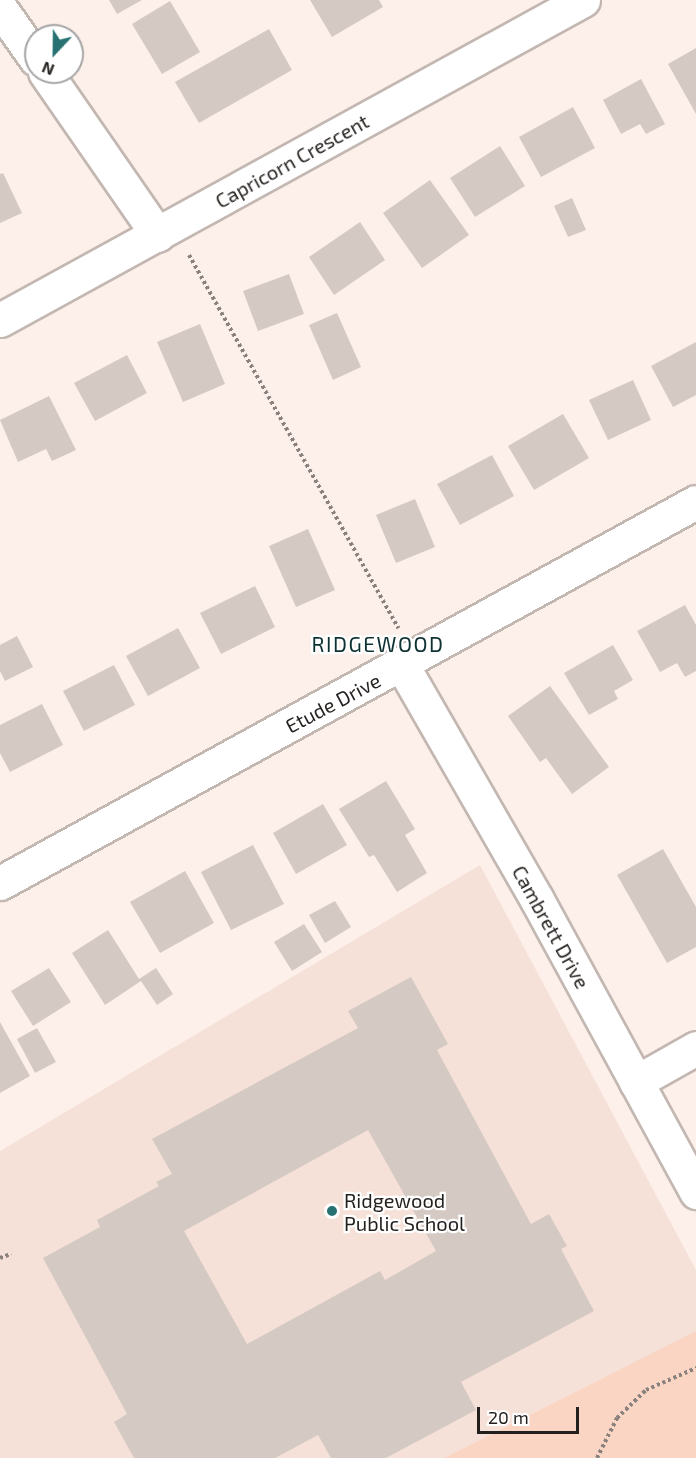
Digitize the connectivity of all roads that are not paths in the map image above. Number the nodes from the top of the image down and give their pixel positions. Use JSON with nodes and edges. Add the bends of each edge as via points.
{"nodes":[{"id":1,"x":583,"y":0,"type":"edge"},
{"id":2,"x":0,"y":8,"type":"edge"},
{"id":3,"x":24,"y":42,"type":"edge"},
{"id":4,"x":54,"y":84,"type":"edge"},
{"id":5,"x":171,"y":240,"type":"junction"},
{"id":6,"x":0,"y":320,"type":"edge"},
{"id":7,"x":696,"y":502,"type":"edge"},
{"id":8,"x":402,"y":665,"type":"junction"},
{"id":9,"x":0,"y":883,"type":"edge"},
{"id":10,"x":696,"y":1048,"type":"edge"},
{"id":11,"x":636,"y":1082,"type":"junction"},
{"id":12,"x":696,"y":1192,"type":"edge"}],
"edges":[{"from":1,"to":5,"type":"street","name":"Capricorn Crescent"},
{"from":2,"to":3,"type":"street"},
{"from":4,"to":5,"type":"street"},
{"from":5,"to":6,"type":"street","name":"Capricorn Crescent"},
{"from":7,"to":8,"type":"street","name":"Etude Drive"},
{"from":8,"to":9,"type":"street","name":"Etude Drive"},
{"from":8,"to":11,"type":"street","name":"Cambrett Drive"},
{"from":10,"to":11,"type":"street"},
{"from":11,"to":12,"type":"street","name":"Cambrett Drive"}]}
